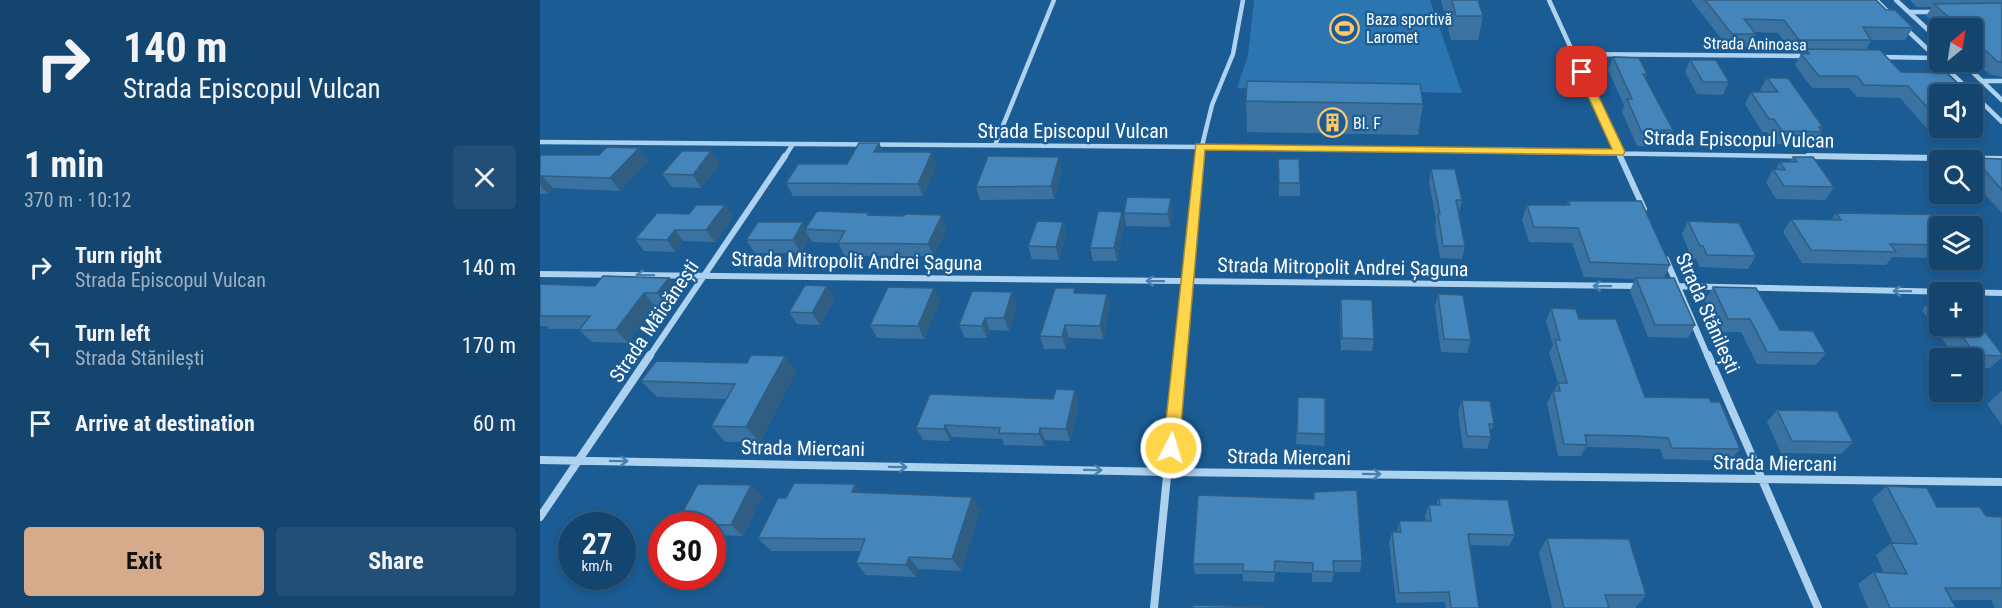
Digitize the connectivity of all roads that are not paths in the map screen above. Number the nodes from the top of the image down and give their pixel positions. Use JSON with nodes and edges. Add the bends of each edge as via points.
{"nodes":[{"id":1,"x":1054,"y":0,"type":"edge"},
{"id":2,"x":1243,"y":0,"type":"edge"},
{"id":3,"x":1549,"y":0,"type":"edge"},
{"id":4,"x":1876,"y":0,"type":"edge"},
{"id":5,"x":1896,"y":0,"type":"edge"},
{"id":6,"x":1909,"y":12,"type":"junction"},
{"id":7,"x":1942,"y":12,"type":"edge"},
{"id":8,"x":1893,"y":16,"type":"edge"},
{"id":9,"x":1902,"y":25,"type":"edge"},
{"id":10,"x":1929,"y":31,"type":"edge"},
{"id":11,"x":1929,"y":51,"type":"edge"},
{"id":12,"x":1573,"y":54,"type":"junction"},
{"id":13,"x":1812,"y":56,"type":"edge"},
{"id":14,"x":1872,"y":57,"type":"edge"},
{"id":15,"x":1929,"y":60,"type":"edge"},
{"id":16,"x":1951,"y":72,"type":"edge"},
{"id":17,"x":1973,"y":72,"type":"edge"},
{"id":18,"x":1983,"y":81,"type":"junction"},
{"id":19,"x":2002,"y":81,"type":"edge"},
{"id":20,"x":2002,"y":100,"type":"edge"},
{"id":21,"x":2002,"y":122,"type":"edge"},
{"id":22,"x":540,"y":142,"type":"edge"},
{"id":23,"x":793,"y":144,"type":"junction"},
{"id":24,"x":995,"y":145,"type":"junction"},
{"id":25,"x":1200,"y":147,"type":"junction"},
{"id":26,"x":1619,"y":152,"type":"junction"},
{"id":27,"x":2002,"y":159,"type":"edge"},
{"id":28,"x":1646,"y":214,"type":"edge"},
{"id":29,"x":1665,"y":255,"type":"edge"},
{"id":30,"x":540,"y":274,"type":"edge"},
{"id":31,"x":705,"y":276,"type":"junction"},
{"id":32,"x":1188,"y":282,"type":"junction"},
{"id":33,"x":1642,"y":286,"type":"edge"},
{"id":34,"x":1666,"y":286,"type":"edge"},
{"id":35,"x":1678,"y":286,"type":"junction"},
{"id":36,"x":2002,"y":293,"type":"edge"},
{"id":37,"x":540,"y":460,"type":"edge"},
{"id":38,"x":579,"y":460,"type":"junction"},
{"id":39,"x":1169,"y":472,"type":"junction"},
{"id":40,"x":1764,"y":480,"type":"junction"},
{"id":41,"x":2002,"y":483,"type":"edge"},
{"id":42,"x":540,"y":517,"type":"edge"},
{"id":43,"x":1154,"y":608,"type":"edge"},
{"id":44,"x":1818,"y":608,"type":"edge"}],
"edges":[{"from":1,"to":24,"type":"street"},
{"from":2,"to":25,"type":"street","via":[[1233,54]]},
{"from":3,"to":12,"type":"street"},
{"from":4,"to":8,"type":"street"},
{"from":5,"to":6,"type":"street"},
{"from":6,"to":7,"type":"street"},
{"from":6,"to":10,"type":"street"},
{"from":9,"to":11,"type":"street"},
{"from":12,"to":13,"type":"street","name":"Strada Aninoasa"},
{"from":12,"to":26,"type":"street"},
{"from":14,"to":15,"type":"street"},
{"from":16,"to":21,"type":"street"},
{"from":17,"to":18,"type":"street"},
{"from":18,"to":19,"type":"street"},
{"from":18,"to":20,"type":"street"},
{"from":22,"to":23,"type":"street","name":"Strada Episcopul Vulcan"},
{"from":23,"to":24,"type":"street","name":"Strada Episcopul Vulcan"},
{"from":23,"to":31,"type":"street","name":"Strada Măicănești"},
{"from":24,"to":25,"type":"street","name":"Strada Episcopul Vulcan"},
{"from":25,"to":26,"type":"street","name":"Strada Episcopul Vulcan"},
{"from":25,"to":32,"type":"street"},
{"from":26,"to":27,"type":"street","name":"Strada Episcopul Vulcan"},
{"from":26,"to":28,"type":"street"},
{"from":29,"to":35,"type":"street","name":"Strada Stănilești"},
{"from":31,"to":30,"type":"street","name":"Strada Mitropolit Andrei Șaguna","one_way":true},
{"from":32,"to":31,"type":"street","name":"Strada Mitropolit Andrei Șaguna","one_way":true},
{"from":31,"to":38,"type":"street","name":"Strada Măicănești"},
{"from":33,"to":32,"type":"street","name":"Strada Mitropolit Andrei Șaguna","one_way":true},
{"from":32,"to":39,"type":"street"},
{"from":34,"to":35,"type":"street"},
{"from":36,"to":35,"type":"street","one_way":true},
{"from":35,"to":40,"type":"street","name":"Strada Stănilești"},
{"from":37,"to":38,"type":"street","name":"Strada Miercani"},
{"from":38,"to":39,"type":"street","name":"Strada Miercani","one_way":true},
{"from":38,"to":42,"type":"street","name":"Strada Măicănești"},
{"from":39,"to":40,"type":"street","name":"Strada Miercani","one_way":true},
{"from":39,"to":43,"type":"street"},
{"from":40,"to":41,"type":"street","name":"Strada Miercani"},
{"from":40,"to":44,"type":"street","name":"Strada Stănilești"}]}
